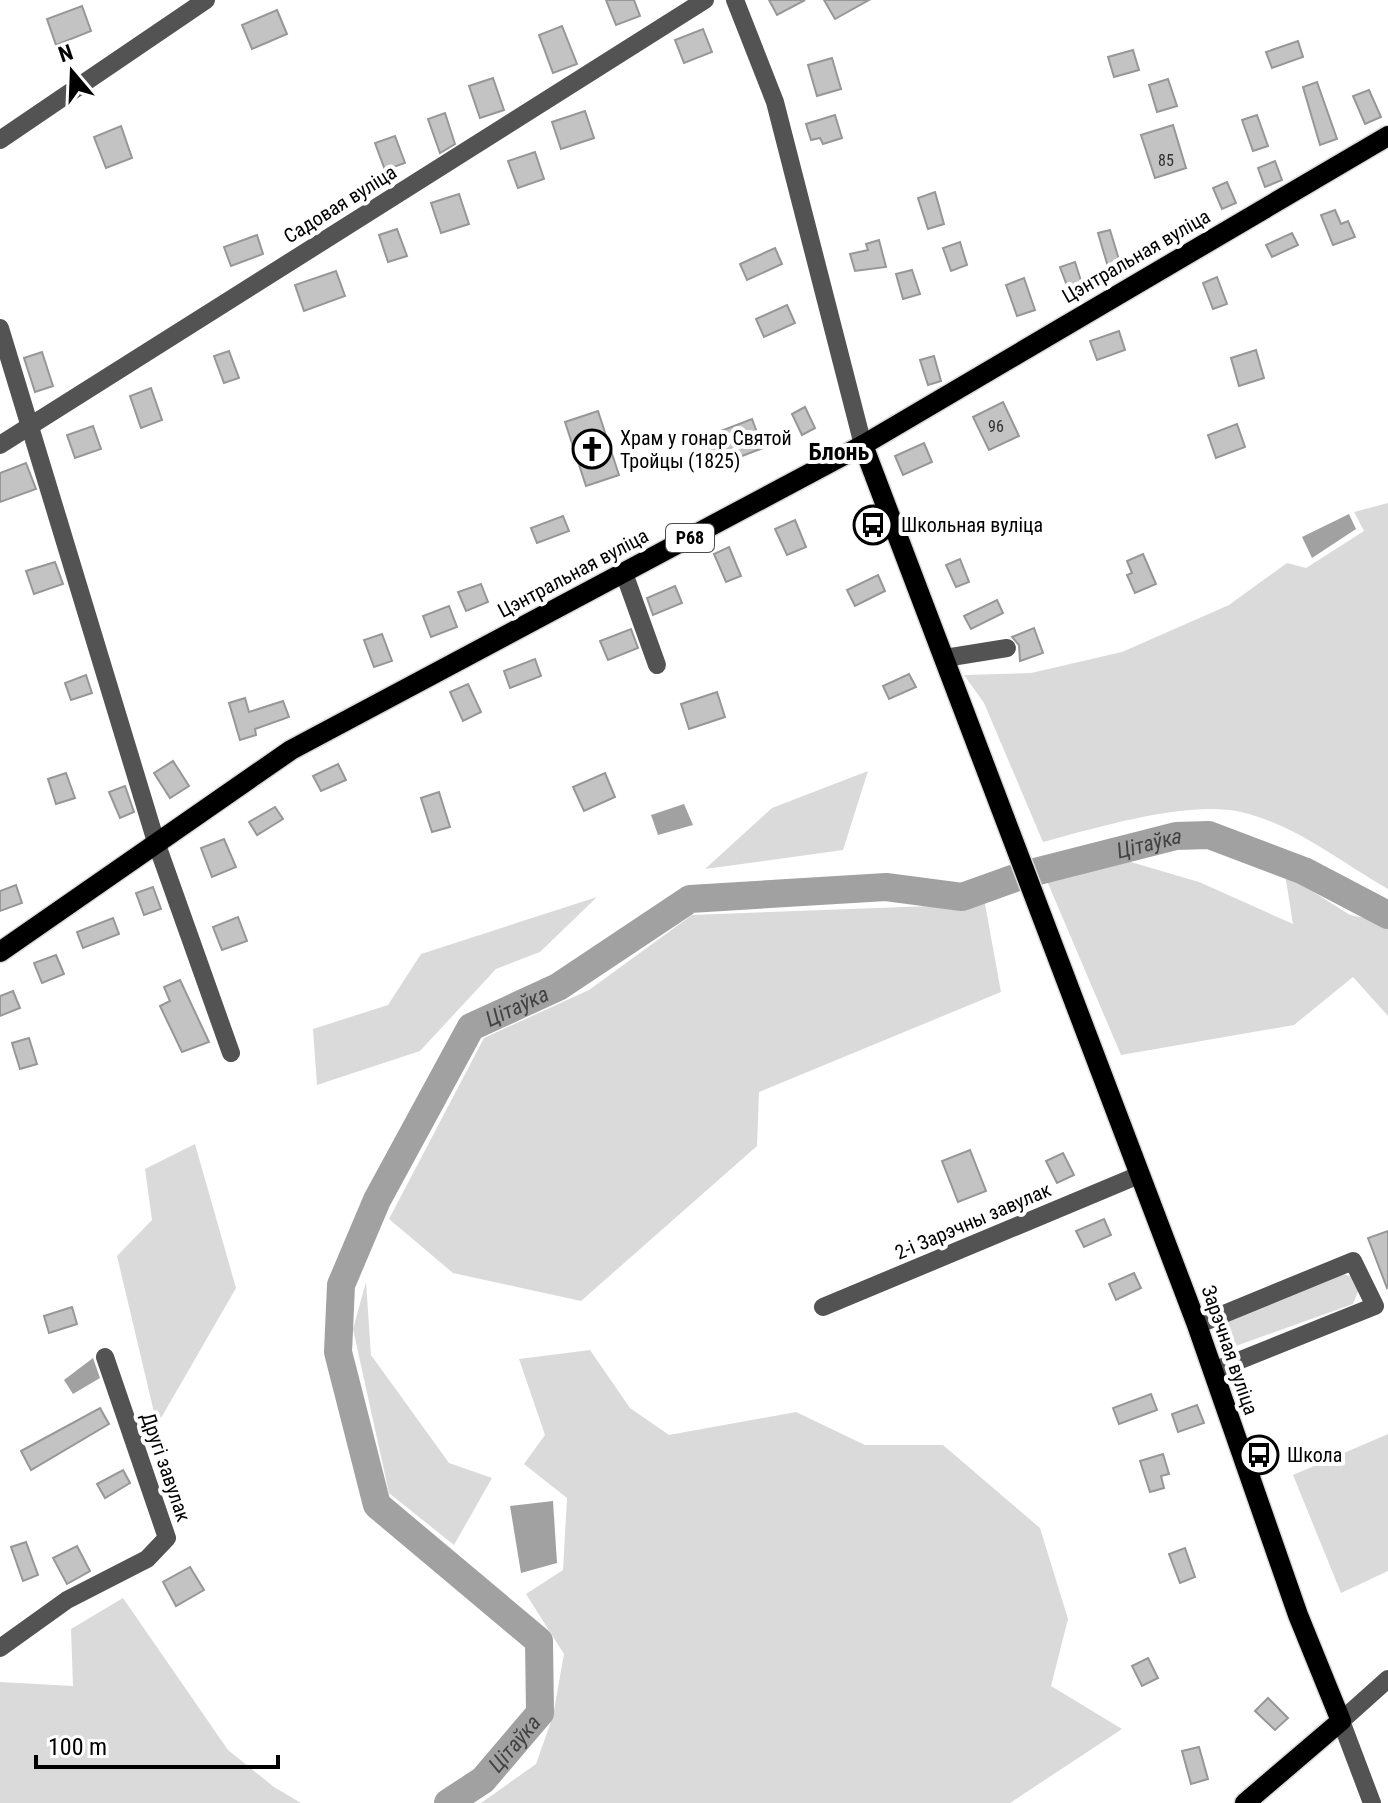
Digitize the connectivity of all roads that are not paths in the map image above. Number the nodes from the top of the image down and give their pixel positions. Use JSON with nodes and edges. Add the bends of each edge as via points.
{"nodes":[{"id":1,"x":206,"y":0,"type":"edge"},
{"id":2,"x":705,"y":0,"type":"edge"},
{"id":3,"x":735,"y":0,"type":"edge"},
{"id":4,"x":1388,"y":136,"type":"edge"},
{"id":5,"x":0,"y":140,"type":"edge"},
{"id":6,"x":0,"y":328,"type":"edge"},
{"id":7,"x":32,"y":425,"type":"junction"},
{"id":8,"x":0,"y":445,"type":"edge"},
{"id":9,"x":863,"y":445,"type":"junction"},
{"id":10,"x":624,"y":573,"type":"junction"},
{"id":11,"x":1007,"y":648,"type":"dead end"},
{"id":12,"x":947,"y":662,"type":"junction"},
{"id":13,"x":657,"y":665,"type":"dead end"},
{"id":14,"x":156,"y":842,"type":"junction"},
{"id":15,"x":0,"y":952,"type":"edge"},
{"id":16,"x":231,"y":1053,"type":"dead end"},
{"id":17,"x":1139,"y":1175,"type":"junction"},
{"id":18,"x":823,"y":1307,"type":"dead end"},
{"id":19,"x":1197,"y":1325,"type":"junction"},
{"id":20,"x":105,"y":1357,"type":"dead end"},
{"id":21,"x":1213,"y":1371,"type":"junction"},
{"id":22,"x":0,"y":1648,"type":"edge"},
{"id":23,"x":1388,"y":1679,"type":"edge"},
{"id":24,"x":1341,"y":1721,"type":"junction"},
{"id":25,"x":1245,"y":1803,"type":"edge"},
{"id":26,"x":1372,"y":1803,"type":"edge"}],
"edges":[{"from":1,"to":5,"type":"street"},
{"from":2,"to":7,"type":"street","name":"Садовая вуліца"},
{"from":3,"to":9,"type":"street","via":[[775,102]]},
{"from":4,"to":9,"type":"main road","name":"Цэнтральная вуліца","number":"Р68"},
{"from":6,"to":7,"type":"street"},
{"from":7,"to":8,"type":"street","name":"Садовая вуліца"},
{"from":7,"to":14,"type":"street"},
{"from":9,"to":10,"type":"main road","name":"Цэнтральная вуліца","number":"Р68"},
{"from":9,"to":12,"type":"main road"},
{"from":10,"to":13,"type":"street"},
{"from":10,"to":14,"type":"main road","name":"Цэнтральная вуліца","number":"Р68","via":[[291,750]]},
{"from":11,"to":12,"type":"street"},
{"from":12,"to":17,"type":"main road","name":"Зарэчная вуліца"},
{"from":14,"to":15,"type":"main road","name":"Цэнтральная вуліца","number":"Р68"},
{"from":14,"to":16,"type":"street"},
{"from":17,"to":18,"type":"street","name":"2-і Зарэчны завулак"},
{"from":17,"to":19,"type":"main road","name":"Зарэчная вуліца"},
{"from":19,"to":21,"type":"main road","name":"Зарэчная вуліца"},
{"from":19,"to":21,"type":"street","via":[[1353,1261],[1375,1306]]},
{"from":20,"to":22,"type":"street","name":"Другі завулак","via":[[167,1538],[147,1559],[67,1600]]},
{"from":21,"to":24,"type":"main road","name":"Зарэчная вуліца"},
{"from":23,"to":24,"type":"street"},
{"from":24,"to":25,"type":"main road"},
{"from":24,"to":26,"type":"street"}]}
